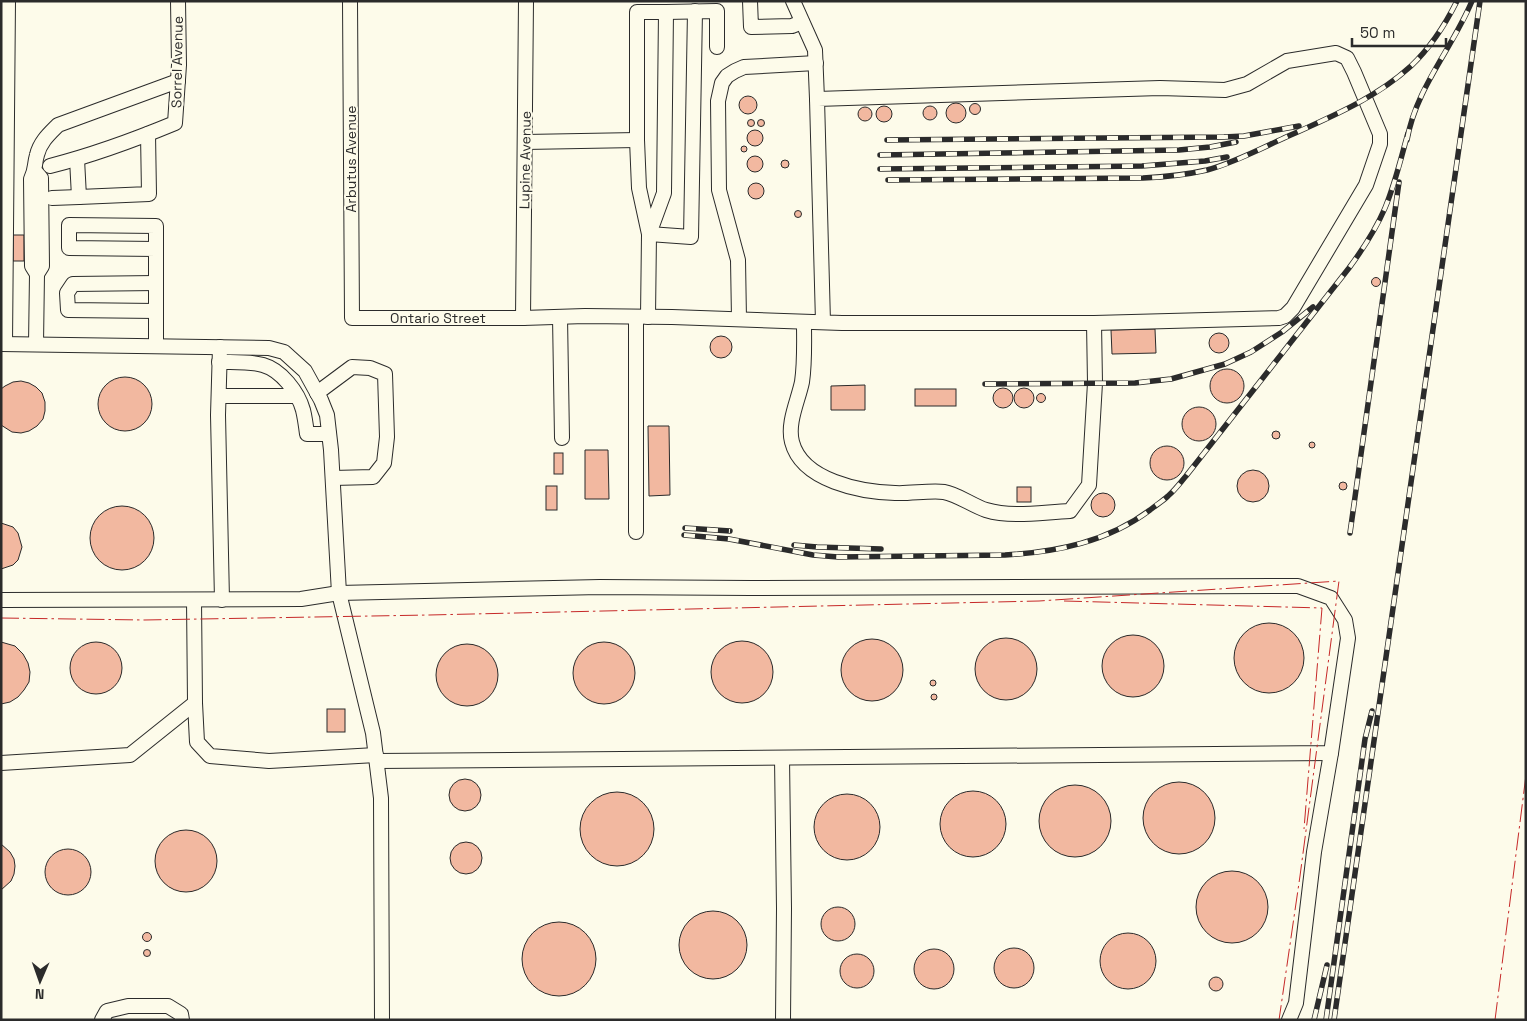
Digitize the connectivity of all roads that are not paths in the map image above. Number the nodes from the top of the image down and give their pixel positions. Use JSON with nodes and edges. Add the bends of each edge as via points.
{"nodes":[{"id":1,"x":8,"y":1,"type":"edge"},
{"id":2,"x":178,"y":1,"type":"edge"},
{"id":3,"x":350,"y":1,"type":"edge"},
{"id":4,"x":526,"y":1,"type":"edge"},
{"id":5,"x":750,"y":1,"type":"edge"},
{"id":6,"x":793,"y":1,"type":"edge"},
{"id":7,"x":717,"y":6,"type":"edge"},
{"id":8,"x":666,"y":12,"type":"junction"},
{"id":9,"x":695,"y":12,"type":"junction"},
{"id":10,"x":5,"y":21,"type":"edge"},
{"id":11,"x":802,"y":22,"type":"junction"},
{"id":12,"x":717,"y":47,"type":"dead end"},
{"id":13,"x":816,"y":63,"type":"junction"},
{"id":14,"x":178,"y":81,"type":"junction"},
{"id":15,"x":5,"y":94,"type":"edge"},
{"id":16,"x":817,"y":99,"type":"junction"},
{"id":17,"x":148,"y":134,"type":"junction"},
{"id":18,"x":637,"y":140,"type":"junction"},
{"id":19,"x":525,"y":142,"type":"junction"},
{"id":20,"x":77,"y":159,"type":"junction"},
{"id":21,"x":50,"y":166,"type":"dead end"},
{"id":22,"x":79,"y":197,"type":"junction"},
{"id":23,"x":52,"y":198,"type":"dead end"},
{"id":24,"x":4,"y":200,"type":"edge"},
{"id":25,"x":649,"y":234,"type":"junction"},
{"id":26,"x":156,"y":249,"type":"junction"},
{"id":27,"x":156,"y":283,"type":"junction"},
{"id":28,"x":156,"y":311,"type":"junction"},
{"id":29,"x":560,"y":317,"type":"junction"},
{"id":30,"x":642,"y":317,"type":"junction"},
{"id":31,"x":352,"y":318,"type":"joint"},
{"id":32,"x":523,"y":318,"type":"junction"},
{"id":33,"x":739,"y":320,"type":"junction"},
{"id":34,"x":804,"y":322,"type":"junction"},
{"id":35,"x":823,"y":322,"type":"junction"},
{"id":36,"x":1094,"y":323,"type":"junction"},
{"id":37,"x":3,"y":344,"type":"edge"},
{"id":38,"x":36,"y":344,"type":"junction"},
{"id":39,"x":156,"y":346,"type":"junction"},
{"id":40,"x":220,"y":347,"type":"junction"},
{"id":41,"x":219,"y":362,"type":"junction"},
{"id":42,"x":317,"y":393,"type":"junction"},
{"id":43,"x":219,"y":396,"type":"junction"},
{"id":44,"x":296,"y":396,"type":"junction"},
{"id":45,"x":329,"y":434,"type":"junction"},
{"id":46,"x":562,"y":438,"type":"dead end"},
{"id":47,"x":332,"y":478,"type":"junction"},
{"id":48,"x":636,"y":532,"type":"dead end"},
{"id":49,"x":339,"y":594,"type":"junction"},
{"id":50,"x":1,"y":600,"type":"edge"},
{"id":51,"x":194,"y":600,"type":"junction"},
{"id":52,"x":222,"y":600,"type":"junction"},
{"id":53,"x":195,"y":703,"type":"junction"},
{"id":54,"x":1331,"y":753,"type":"junction"},
{"id":55,"x":376,"y":758,"type":"junction"},
{"id":56,"x":782,"y":758,"type":"junction"},
{"id":57,"x":1,"y":763,"type":"edge"},
{"id":58,"x":102,"y":1020,"type":"edge"},
{"id":59,"x":182,"y":1020,"type":"edge"},
{"id":60,"x":382,"y":1020,"type":"edge"},
{"id":61,"x":783,"y":1020,"type":"edge"},
{"id":62,"x":1289,"y":1020,"type":"edge"}],
"edges":[{"from":1,"to":10,"type":"street"},
{"from":2,"to":14,"type":"street","name":"Sorrel Avenue"},
{"from":3,"to":31,"type":"street","name":"Arbutus Avenue"},
{"from":4,"to":19,"type":"street","name":"Lupine Avenue"},
{"from":5,"to":11,"type":"street","via":[[751,26],[792,26]]},
{"from":6,"to":11,"type":"street"},
{"from":7,"to":9,"type":"street"},
{"from":7,"to":12,"type":"street"},
{"from":8,"to":9,"type":"street"},
{"from":8,"to":18,"type":"street","via":[[637,12]]},
{"from":8,"to":25,"type":"street","via":[[664,193]]},
{"from":9,"to":25,"type":"street","via":[[691,237]]},
{"from":10,"to":15,"type":"street"},
{"from":11,"to":13,"type":"street","via":[[815,50]]},
{"from":13,"to":16,"type":"street"},
{"from":13,"to":33,"type":"street","via":[[744,68],[727,76],[722,83],[718,101],[719,190],[738,260]]},
{"from":14,"to":17,"type":"street","name":"Sorrel Avenue","via":[[175,123]]},
{"from":14,"to":38,"type":"street","via":[[58,125],[45,137],[36,156],[31,179],[32,266],[37,274]]},
{"from":15,"to":24,"type":"street"},
{"from":16,"to":35,"type":"street"},
{"from":16,"to":36,"type":"street","name":"Ontario Street","via":[[1160,88],[1225,90],[1246,84],[1287,61],[1336,53],[1346,58],[1380,134],[1380,144],[1366,185],[1293,308],[1279,318]]},
{"from":17,"to":20,"type":"street"},
{"from":17,"to":22,"type":"street","via":[[149,194]]},
{"from":18,"to":19,"type":"street"},
{"from":18,"to":25,"type":"street","via":[[639,188]]},
{"from":19,"to":32,"type":"street","name":"Lupine Avenue"},
{"from":20,"to":21,"type":"street"},
{"from":20,"to":22,"type":"street"},
{"from":22,"to":23,"type":"street"},
{"from":24,"to":37,"type":"street"},
{"from":25,"to":30,"type":"street"},
{"from":26,"to":26,"type":"street","via":[[156,226],[69,225],[69,248]]},
{"from":26,"to":27,"type":"street"},
{"from":27,"to":28,"type":"street"},
{"from":27,"to":28,"type":"street","via":[[72,284],[67,293],[68,310]]},
{"from":28,"to":39,"type":"street"},
{"from":29,"to":30,"type":"street","name":"Ontario Street"},
{"from":29,"to":32,"type":"street","name":"Ontario Street"},
{"from":29,"to":46,"type":"street"},
{"from":30,"to":33,"type":"street","name":"Ontario Street"},
{"from":30,"to":48,"type":"street"},
{"from":31,"to":32,"type":"street","name":"Ontario Street"},
{"from":33,"to":34,"type":"street","name":"Ontario Street"},
{"from":34,"to":35,"type":"street","name":"Ontario Street"},
{"from":34,"to":36,"type":"street","via":[[802,382],[791,433],[797,454],[806,464],[818,474],[842,485],[895,493],[944,492],[987,510],[1010,514],[1070,511],[1089,485],[1095,383]]},
{"from":35,"to":36,"type":"street","name":"Ontario Street"},
{"from":37,"to":38,"type":"street"},
{"from":38,"to":39,"type":"street"},
{"from":39,"to":40,"type":"street"},
{"from":40,"to":41,"type":"street"},
{"from":40,"to":42,"type":"street","via":[[269,348],[284,352],[305,371]]},
{"from":41,"to":43,"type":"street"},
{"from":41,"to":44,"type":"street","via":[[260,364],[271,368]]},
{"from":42,"to":45,"type":"street","via":[[327,415]]},
{"from":42,"to":47,"type":"street","via":[[352,367],[370,368],[386,374],[384,463],[373,477]]},
{"from":43,"to":44,"type":"street"},
{"from":43,"to":52,"type":"street"},
{"from":44,"to":45,"type":"street","via":[[303,410],[307,434]]},
{"from":45,"to":47,"type":"street"},
{"from":47,"to":49,"type":"street"},
{"from":49,"to":52,"type":"street","via":[[302,599]]},
{"from":49,"to":54,"type":"street","via":[[600,587],[1298,586],[1331,598],[1345,620],[1348,638]]},
{"from":49,"to":55,"type":"street","via":[[374,733]]},
{"from":50,"to":51,"type":"street"},
{"from":51,"to":52,"type":"street"},
{"from":51,"to":53,"type":"street"},
{"from":53,"to":55,"type":"street","via":[[197,742],[210,756],[269,761]]},
{"from":53,"to":57,"type":"street","via":[[130,755]]},
{"from":54,"to":56,"type":"street"},
{"from":54,"to":62,"type":"street","via":[[1314,852],[1296,1003]]},
{"from":55,"to":56,"type":"street"},
{"from":55,"to":60,"type":"street","via":[[381,798]]},
{"from":56,"to":61,"type":"street"},
{"from":58,"to":59,"type":"street","via":[[107,1011],[128,1006],[168,1006],[180,1014]]}]}
